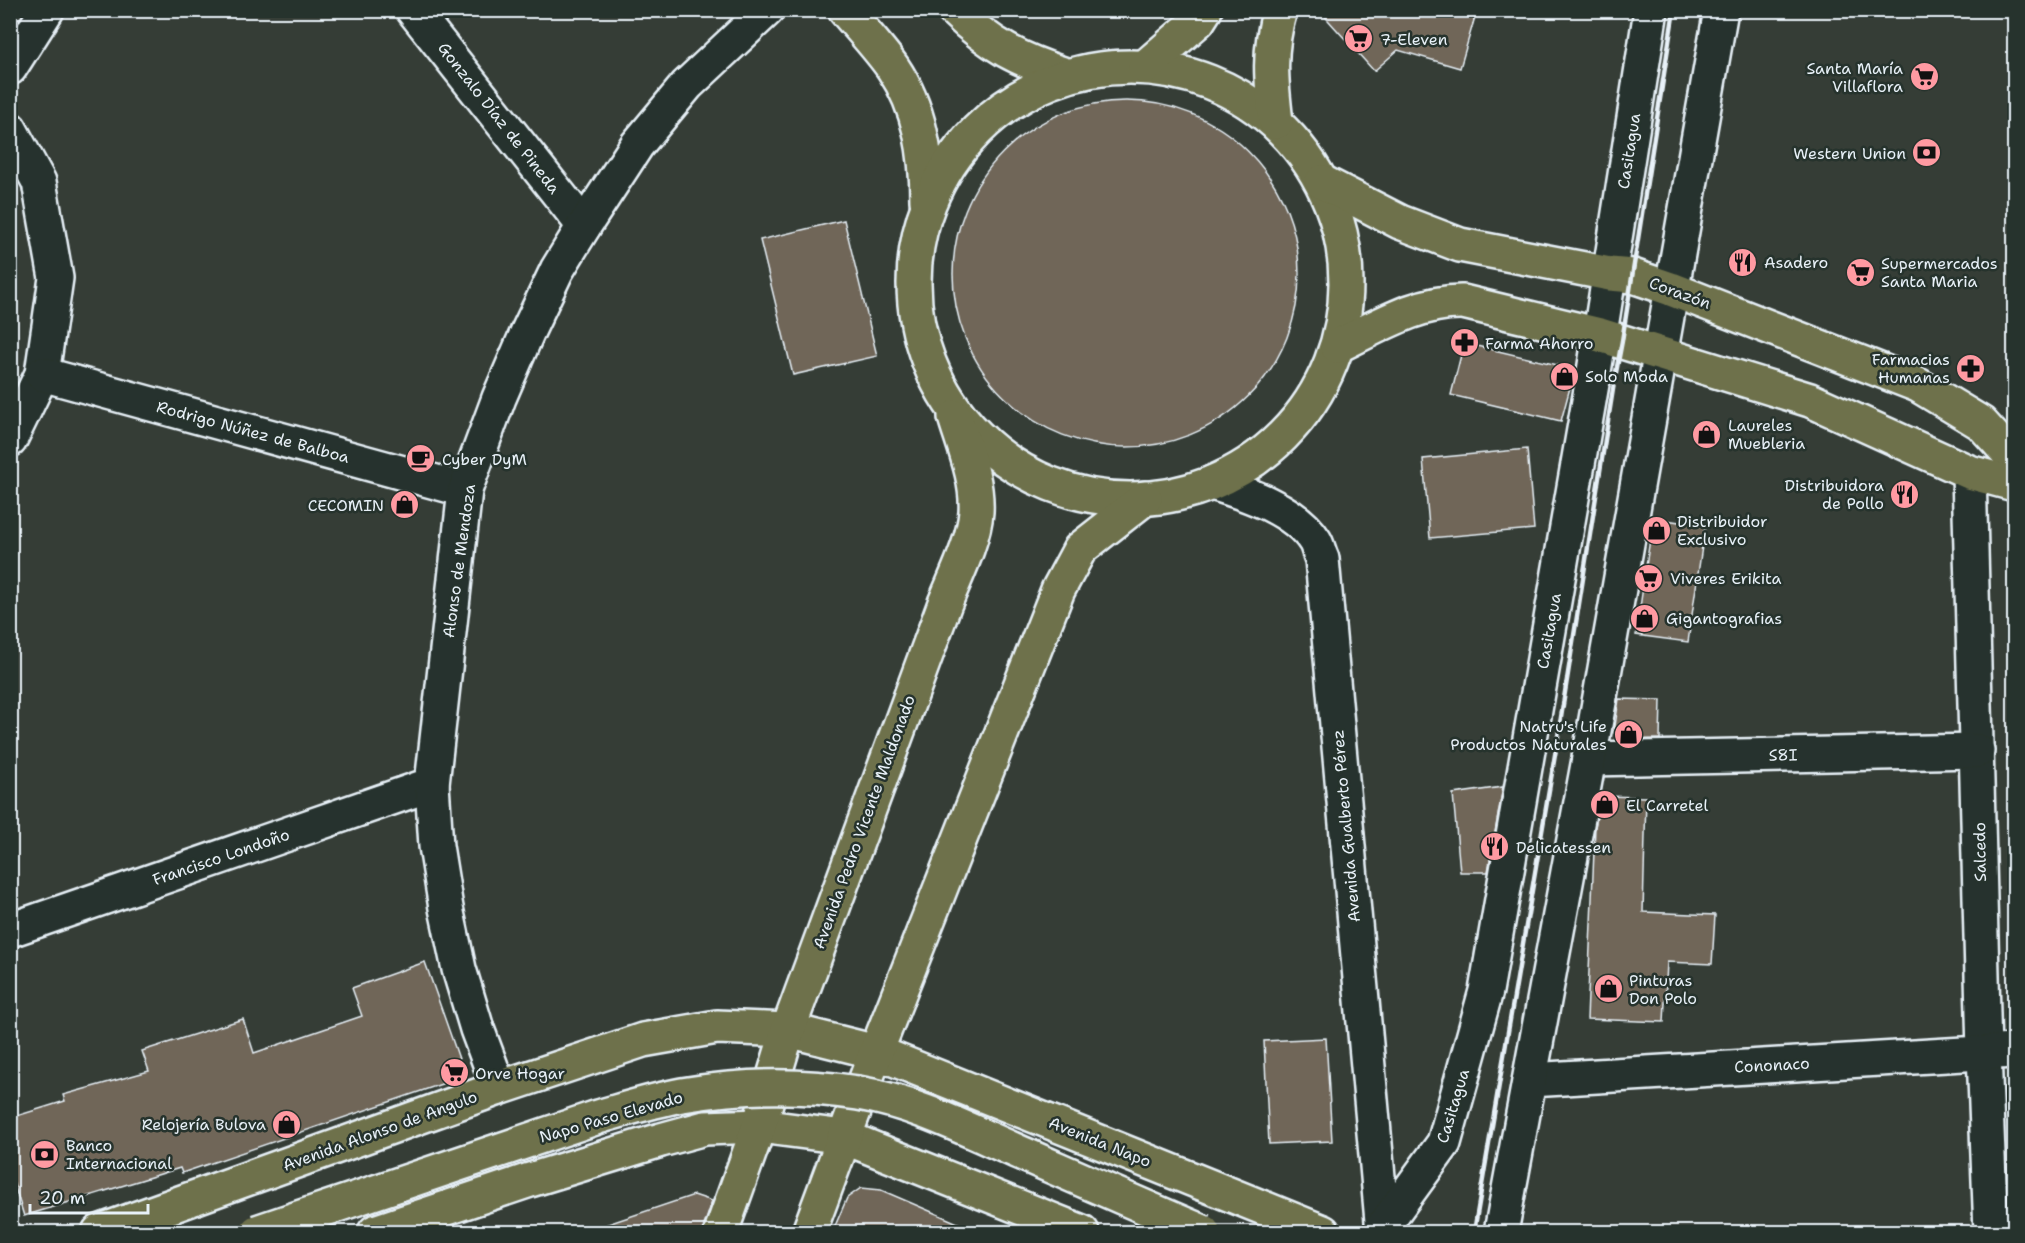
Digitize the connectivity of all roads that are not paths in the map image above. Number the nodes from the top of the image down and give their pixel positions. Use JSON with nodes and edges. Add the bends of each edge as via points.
{"nodes":[{"id":1,"x":47,"y":10,"type":"edge"},
{"id":2,"x":413,"y":10,"type":"edge"},
{"id":3,"x":767,"y":10,"type":"edge"},
{"id":4,"x":845,"y":10,"type":"edge"},
{"id":5,"x":954,"y":10,"type":"edge"},
{"id":6,"x":1205,"y":10,"type":"edge"},
{"id":7,"x":1281,"y":10,"type":"edge"},
{"id":8,"x":1652,"y":10,"type":"edge"},
{"id":9,"x":1720,"y":10,"type":"edge"},
{"id":10,"x":1145,"y":67,"type":"junction"},
{"id":11,"x":10,"y":68,"type":"edge"},
{"id":12,"x":1066,"y":75,"type":"junction"},
{"id":13,"x":1276,"y":122,"type":"junction"},
{"id":14,"x":10,"y":129,"type":"edge"},
{"id":15,"x":1322,"y":182,"type":"junction"},
{"id":16,"x":927,"y":203,"type":"junction"},
{"id":17,"x":584,"y":226,"type":"junction"},
{"id":18,"x":1610,"y":274,"type":"junction"},
{"id":19,"x":1671,"y":289,"type":"junction"},
{"id":20,"x":1600,"y":335,"type":"junction"},
{"id":21,"x":1337,"y":346,"type":"junction"},
{"id":22,"x":1659,"y":353,"type":"junction"},
{"id":23,"x":42,"y":374,"type":"junction"},
{"id":24,"x":953,"y":410,"type":"junction"},
{"id":25,"x":10,"y":440,"type":"edge"},
{"id":26,"x":2014,"y":459,"type":"edge"},
{"id":27,"x":1969,"y":472,"type":"junction"},
{"id":28,"x":1212,"y":483,"type":"junction"},
{"id":29,"x":2014,"y":484,"type":"edge"},
{"id":30,"x":465,"y":490,"type":"junction"},
{"id":31,"x":1145,"y":498,"type":"junction"},
{"id":32,"x":1977,"y":751,"type":"junction"},
{"id":33,"x":1589,"y":759,"type":"junction"},
{"id":34,"x":432,"y":784,"type":"junction"},
{"id":35,"x":10,"y":930,"type":"edge"},
{"id":36,"x":788,"y":1030,"type":"junction"},
{"id":37,"x":876,"y":1052,"type":"junction"},
{"id":38,"x":1999,"y":1052,"type":"edge"},
{"id":39,"x":1530,"y":1080,"type":"junction"},
{"id":40,"x":499,"y":1088,"type":"junction"},
{"id":41,"x":759,"y":1126,"type":"junction"},
{"id":42,"x":844,"y":1137,"type":"junction"},
{"id":43,"x":1383,"y":1230,"type":"edge"},
{"id":44,"x":99,"y":1233,"type":"edge"},
{"id":45,"x":257,"y":1233,"type":"edge"},
{"id":46,"x":375,"y":1233,"type":"edge"},
{"id":47,"x":721,"y":1233,"type":"edge"},
{"id":48,"x":809,"y":1233,"type":"edge"},
{"id":49,"x":1082,"y":1233,"type":"edge"},
{"id":50,"x":1203,"y":1233,"type":"edge"},
{"id":51,"x":1323,"y":1233,"type":"edge"},
{"id":52,"x":1501,"y":1233,"type":"edge"},
{"id":53,"x":1991,"y":1233,"type":"edge"}],
"edges":[{"from":1,"to":11,"type":"street"},
{"from":2,"to":17,"type":"street","name":"Gonzalo Díaz de Pineda"},
{"from":3,"to":17,"type":"street","name":"Alonso de Mendoza","via":[[687,85],[637,145]]},
{"from":4,"to":16,"type":"main road","via":[[892,68],[909,98],[927,167]]},
{"from":5,"to":12,"type":"main road","via":[[998,47]]},
{"from":6,"to":10,"type":"main road","via":[[1198,21]]},
{"from":7,"to":13,"type":"main road","via":[[1273,33],[1271,76]]},
{"from":8,"to":18,"type":"street","name":"Casitagua"},
{"from":9,"to":19,"type":"street"},
{"from":10,"to":12,"type":"main road","via":[[1105,68]]},
{"from":10,"to":13,"type":"main road","via":[[1215,84]]},
{"from":12,"to":16,"type":"main road","via":[[1022,94],[982,123],[950,160]]},
{"from":13,"to":15,"type":"main road","via":[[1302,150]]},
{"from":14,"to":23,"type":"street","via":[[39,182],[56,278]]},
{"from":15,"to":18,"type":"main road","name":"Corazón","via":[[1400,222],[1460,245]]},
{"from":15,"to":21,"type":"main road","via":[[1342,235],[1347,291]]},
{"from":16,"to":24,"type":"main road","via":[[913,256],[914,310],[927,362]]},
{"from":17,"to":30,"type":"street","name":"Alonso de Mendoza","via":[[557,270],[527,333]]},
{"from":18,"to":19,"type":"main road","name":"Corazón","via":[[1633,276]]},
{"from":18,"to":20,"type":"street","name":"Casitagua"},
{"from":19,"to":22,"type":"street"},
{"from":19,"to":26,"type":"main road","name":"Corazón","via":[[1918,385],[1981,423]]},
{"from":20,"to":21,"type":"main road","via":[[1447,302],[1411,311]]},
{"from":20,"to":22,"type":"main road"},
{"from":20,"to":43,"type":"street","name":"Casitagua","via":[[1486,991],[1444,1143]]},
{"from":21,"to":28,"type":"main road","via":[[1311,402],[1279,440],[1248,465]]},
{"from":22,"to":27,"type":"main road","via":[[1810,400]]},
{"from":22,"to":33,"type":"street"},
{"from":23,"to":25,"type":"street"},
{"from":23,"to":30,"type":"street","name":"Rodrigo Núñez de Balboa"},
{"from":24,"to":31,"type":"main road","via":[[982,442],[1018,469],[1058,487],[1101,497]]},
{"from":24,"to":36,"type":"main road","name":"Avenida Pedro Vicente Maldonado","via":[[974,486],[976,512],[966,551]]},
{"from":27,"to":29,"type":"main road"},
{"from":27,"to":32,"type":"street","name":"Salcedo"},
{"from":28,"to":31,"type":"main road","via":[[1179,494]]},
{"from":28,"to":43,"type":"street","name":"Avenida Gualberto Pérez","via":[[1275,507],[1315,541],[1322,559]]},
{"from":30,"to":34,"type":"street","name":"Alonso de Mendoza"},
{"from":31,"to":37,"type":"main road","via":[[1080,549],[1069,567]]},
{"from":32,"to":33,"type":"street","name":"S8I"},
{"from":32,"to":38,"type":"street","name":"Salcedo"},
{"from":33,"to":39,"type":"street"},
{"from":34,"to":35,"type":"street","name":"Francisco Londoño"},
{"from":34,"to":40,"type":"street","name":"Alonso de Mendoza","via":[[436,846],[454,949]]},
{"from":36,"to":37,"type":"main road","name":"Avenida Alonso de Angulo"},
{"from":36,"to":40,"type":"main road","name":"Avenida Alonso de Angulo","via":[[717,1027],[643,1040]]},
{"from":36,"to":41,"type":"main road","name":"Avenida Pedro Vicente Maldonado"},
{"from":37,"to":42,"type":"main road"},
{"from":37,"to":51,"type":"main road","name":"Avenida Napo"},
{"from":38,"to":39,"type":"street","name":"Cononaco"},
{"from":38,"to":53,"type":"street","name":"Salcedo"},
{"from":39,"to":52,"type":"street"},
{"from":40,"to":44,"type":"main road","name":"Avenida Alonso de Angulo"},
{"from":41,"to":42,"type":"main road"},
{"from":41,"to":46,"type":"main road","via":[[705,1128],[661,1140]]},
{"from":41,"to":47,"type":"main road","name":"Avenida Pedro Vicente Maldonado"},
{"from":42,"to":48,"type":"main road"},
{"from":42,"to":49,"type":"main road"},
{"from":45,"to":50,"type":"main road","name":"Napo Paso Elevado","bridge":true,"via":[[647,1103],[682,1095],[777,1087],[860,1094],[927,1112]]}]}
